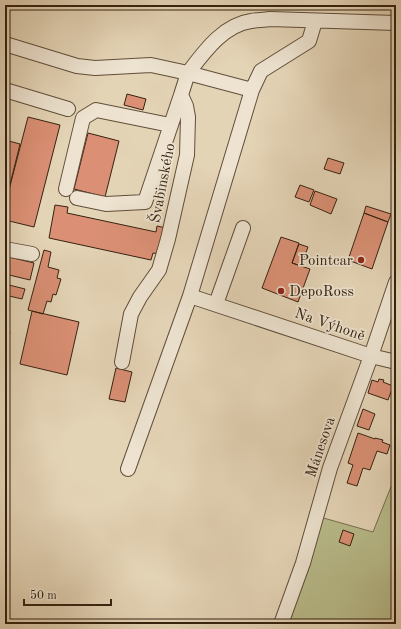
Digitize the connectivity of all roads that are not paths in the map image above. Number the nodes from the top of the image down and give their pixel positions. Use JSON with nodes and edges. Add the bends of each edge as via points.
{"nodes":[{"id":1,"x":315,"y":21,"type":"junction"},
{"id":2,"x":396,"y":23,"type":"edge"},
{"id":3,"x":5,"y":44,"type":"edge"},
{"id":4,"x":188,"y":73,"type":"junction"},
{"id":5,"x":5,"y":90,"type":"edge"},
{"id":6,"x":252,"y":90,"type":"junction"},
{"id":7,"x":181,"y":95,"type":"junction"},
{"id":8,"x":68,"y":109,"type":"dead end"},
{"id":9,"x":170,"y":125,"type":"junction"},
{"id":10,"x":243,"y":228,"type":"dead end"},
{"id":11,"x":5,"y":249,"type":"edge"},
{"id":12,"x":32,"y":254,"type":"dead end"},
{"id":13,"x":396,"y":282,"type":"edge"},
{"id":14,"x":190,"y":296,"type":"junction"},
{"id":15,"x":216,"y":304,"type":"junction"},
{"id":16,"x":371,"y":356,"type":"junction"},
{"id":17,"x":122,"y":362,"type":"dead end"},
{"id":18,"x":396,"y":362,"type":"edge"},
{"id":19,"x":128,"y":469,"type":"dead end"},
{"id":20,"x":281,"y":624,"type":"edge"}],
"edges":[{"from":1,"to":2,"type":"street"},
{"from":1,"to":4,"type":"street","via":[[270,19],[250,21],[236,26],[221,35]]},
{"from":1,"to":6,"type":"street","via":[[309,40],[261,71]]},
{"from":3,"to":4,"type":"street","via":[[77,66],[95,68],[151,65]]},
{"from":4,"to":6,"type":"street"},
{"from":4,"to":7,"type":"street"},
{"from":5,"to":8,"type":"street"},
{"from":6,"to":14,"type":"street"},
{"from":7,"to":9,"type":"street"},
{"from":7,"to":17,"type":"street","name":"Švabinského","via":[[188,117],[187,155],[159,270],[131,314]]},
{"from":9,"to":9,"type":"street","via":[[145,202],[106,204],[71,193],[83,118],[96,110]]},
{"from":10,"to":15,"type":"street"},
{"from":11,"to":12,"type":"street"},
{"from":13,"to":16,"type":"street","name":"Mánesova"},
{"from":14,"to":15,"type":"street","name":"Na Výhoně"},
{"from":14,"to":19,"type":"street"},
{"from":15,"to":16,"type":"street","name":"Na Výhoně"},
{"from":16,"to":18,"type":"street","name":"Na Výhoně"},
{"from":16,"to":20,"type":"street","name":"Mánesova","via":[[330,468],[303,563]]}]}
